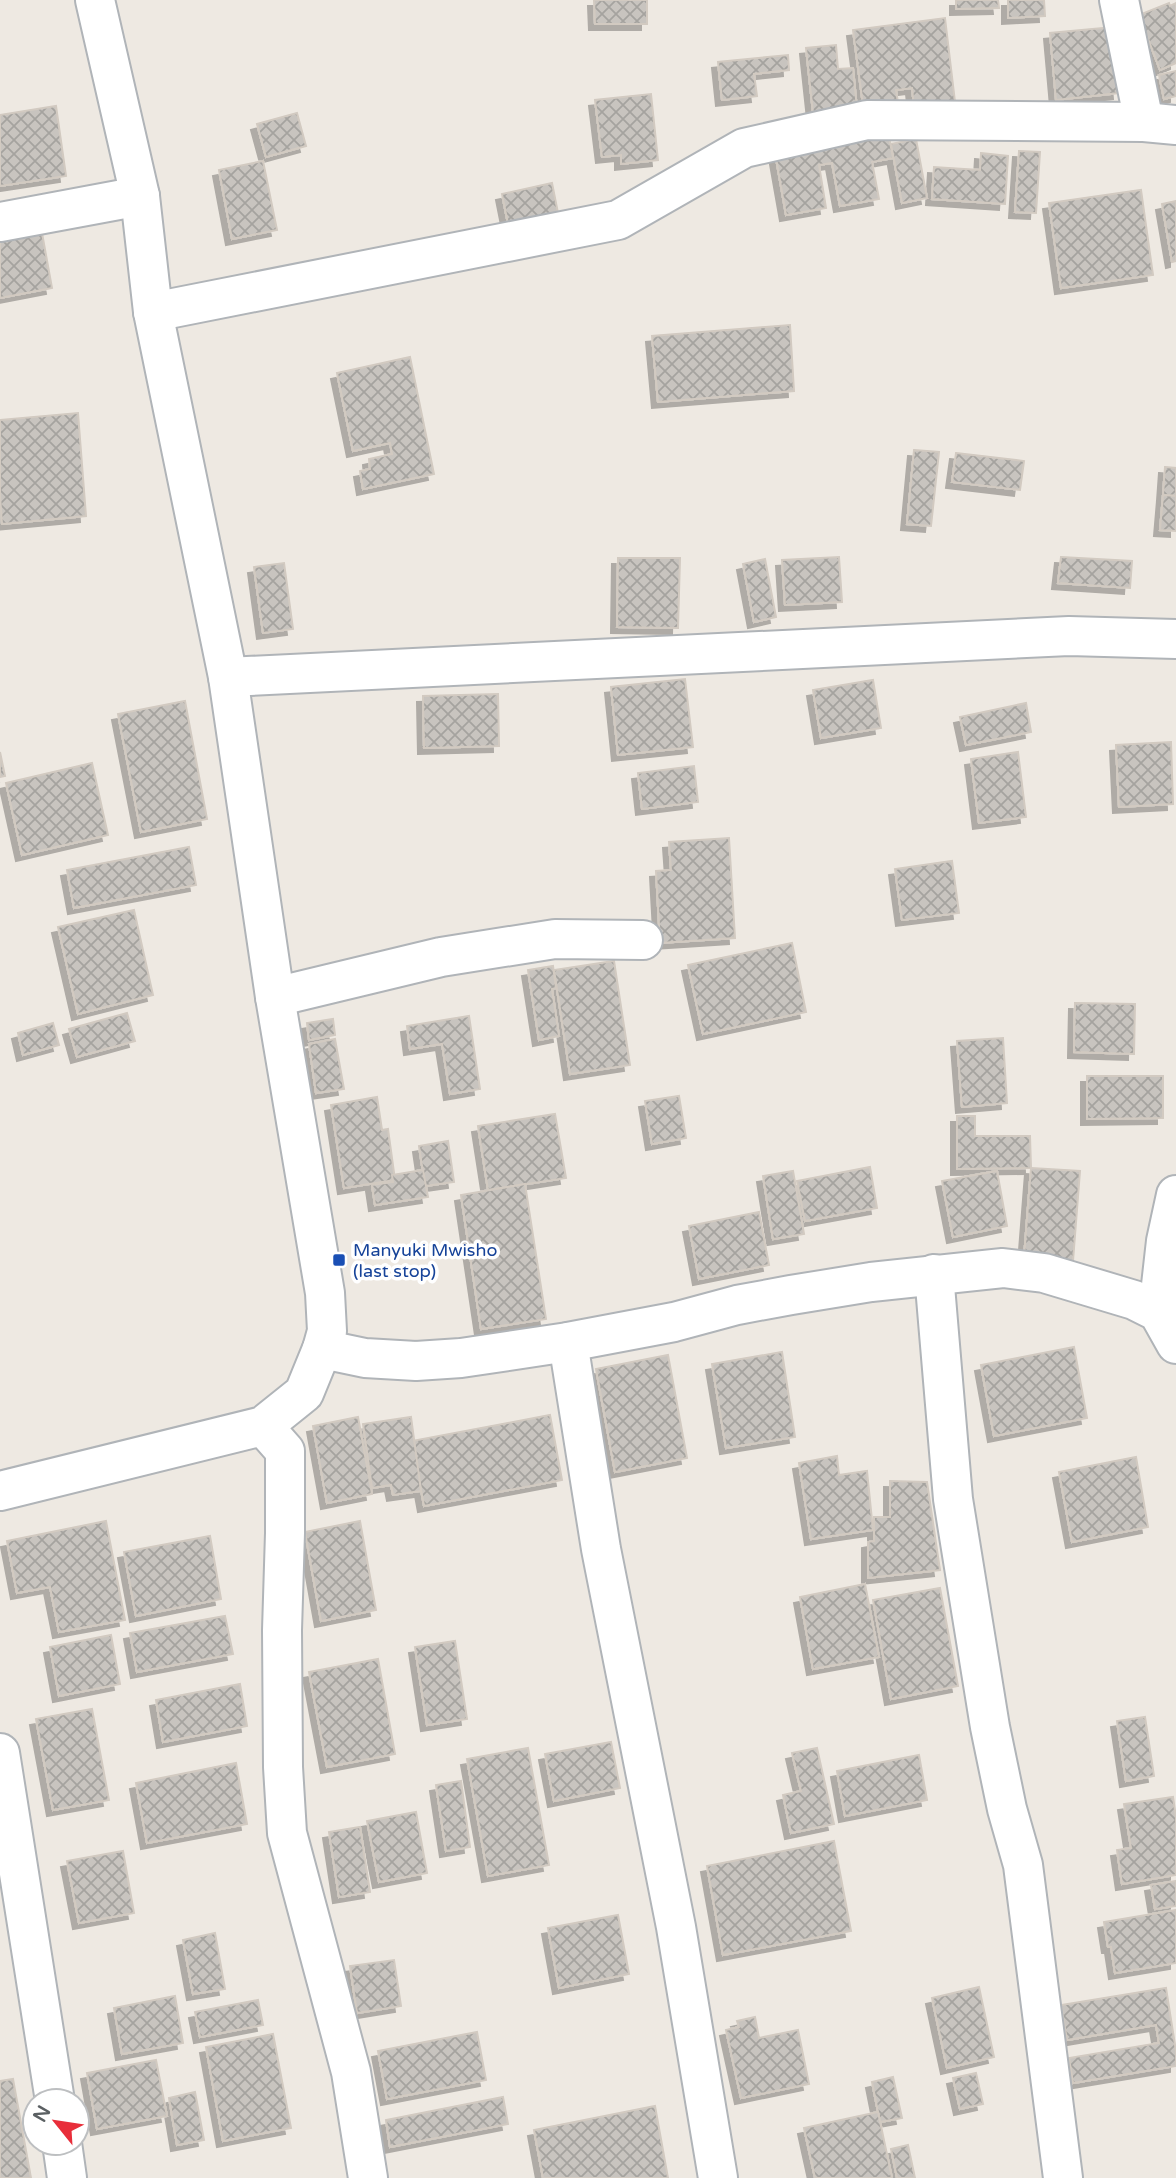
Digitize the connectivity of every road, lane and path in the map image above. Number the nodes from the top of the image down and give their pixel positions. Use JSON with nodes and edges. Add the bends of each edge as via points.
{"nodes":[{"id":1,"x":95,"y":0,"type":"edge"},
{"id":2,"x":1119,"y":0,"type":"edge"},
{"id":3,"x":1160,"y":124,"type":"edge"},
{"id":4,"x":140,"y":196,"type":"junction"},
{"id":5,"x":0,"y":222,"type":"edge"},
{"id":6,"x":153,"y":312,"type":"junction"},
{"id":7,"x":1176,"y":639,"type":"edge"},
{"id":8,"x":228,"y":677,"type":"junction"},
{"id":9,"x":643,"y":940,"type":"dead end"},
{"id":10,"x":275,"y":997,"type":"junction"},
{"id":11,"x":1176,"y":1195,"type":"edge"},
{"id":12,"x":934,"y":1274,"type":"junction"},
{"id":13,"x":1167,"y":1328,"type":"edge"},
{"id":14,"x":568,"y":1342,"type":"junction"},
{"id":15,"x":322,"y":1349,"type":"junction"},
{"id":16,"x":263,"y":1426,"type":"junction"},
{"id":17,"x":0,"y":1491,"type":"edge"},
{"id":18,"x":0,"y":1753,"type":"edge"},
{"id":19,"x":53,"y":2087,"type":"edge"},
{"id":20,"x":64,"y":2157,"type":"edge"},
{"id":21,"x":68,"y":2178,"type":"edge"},
{"id":22,"x":368,"y":2178,"type":"edge"},
{"id":23,"x":718,"y":2178,"type":"edge"},
{"id":24,"x":1063,"y":2178,"type":"edge"}],
"edges":[{"from":1,"to":4,"type":"street"},
{"from":2,"to":3,"type":"street"},
{"from":3,"to":6,"type":"street","via":[[867,120],[744,148],[618,220]]},
{"from":4,"to":5,"type":"street"},
{"from":4,"to":6,"type":"street"},
{"from":6,"to":8,"type":"street"},
{"from":7,"to":8,"type":"street","via":[[1069,636]]},
{"from":8,"to":10,"type":"street"},
{"from":9,"to":10,"type":"street","via":[[555,939],[441,957]]},
{"from":10,"to":15,"type":"street","via":[[325,1293],[327,1331]]},
{"from":11,"to":13,"type":"street","via":[[1167,1241]]},
{"from":12,"to":13,"type":"street","via":[[1003,1268],[1044,1273],[1134,1300]]},
{"from":12,"to":14,"type":"street","via":[[791,1294]]},
{"from":12,"to":24,"type":"street","via":[[953,1499],[990,1727],[1023,1865]]},
{"from":14,"to":15,"type":"street","via":[[416,1362]]},
{"from":14,"to":23,"type":"street","via":[[601,1549],[676,1927]]},
{"from":15,"to":16,"type":"street","via":[[304,1393]]},
{"from":16,"to":17,"type":"street"},
{"from":16,"to":22,"type":"street","via":[[285,1451],[283,1767],[288,1833],[351,2072]]},
{"from":18,"to":19,"type":"street"},
{"from":20,"to":21,"type":"street"}]}
